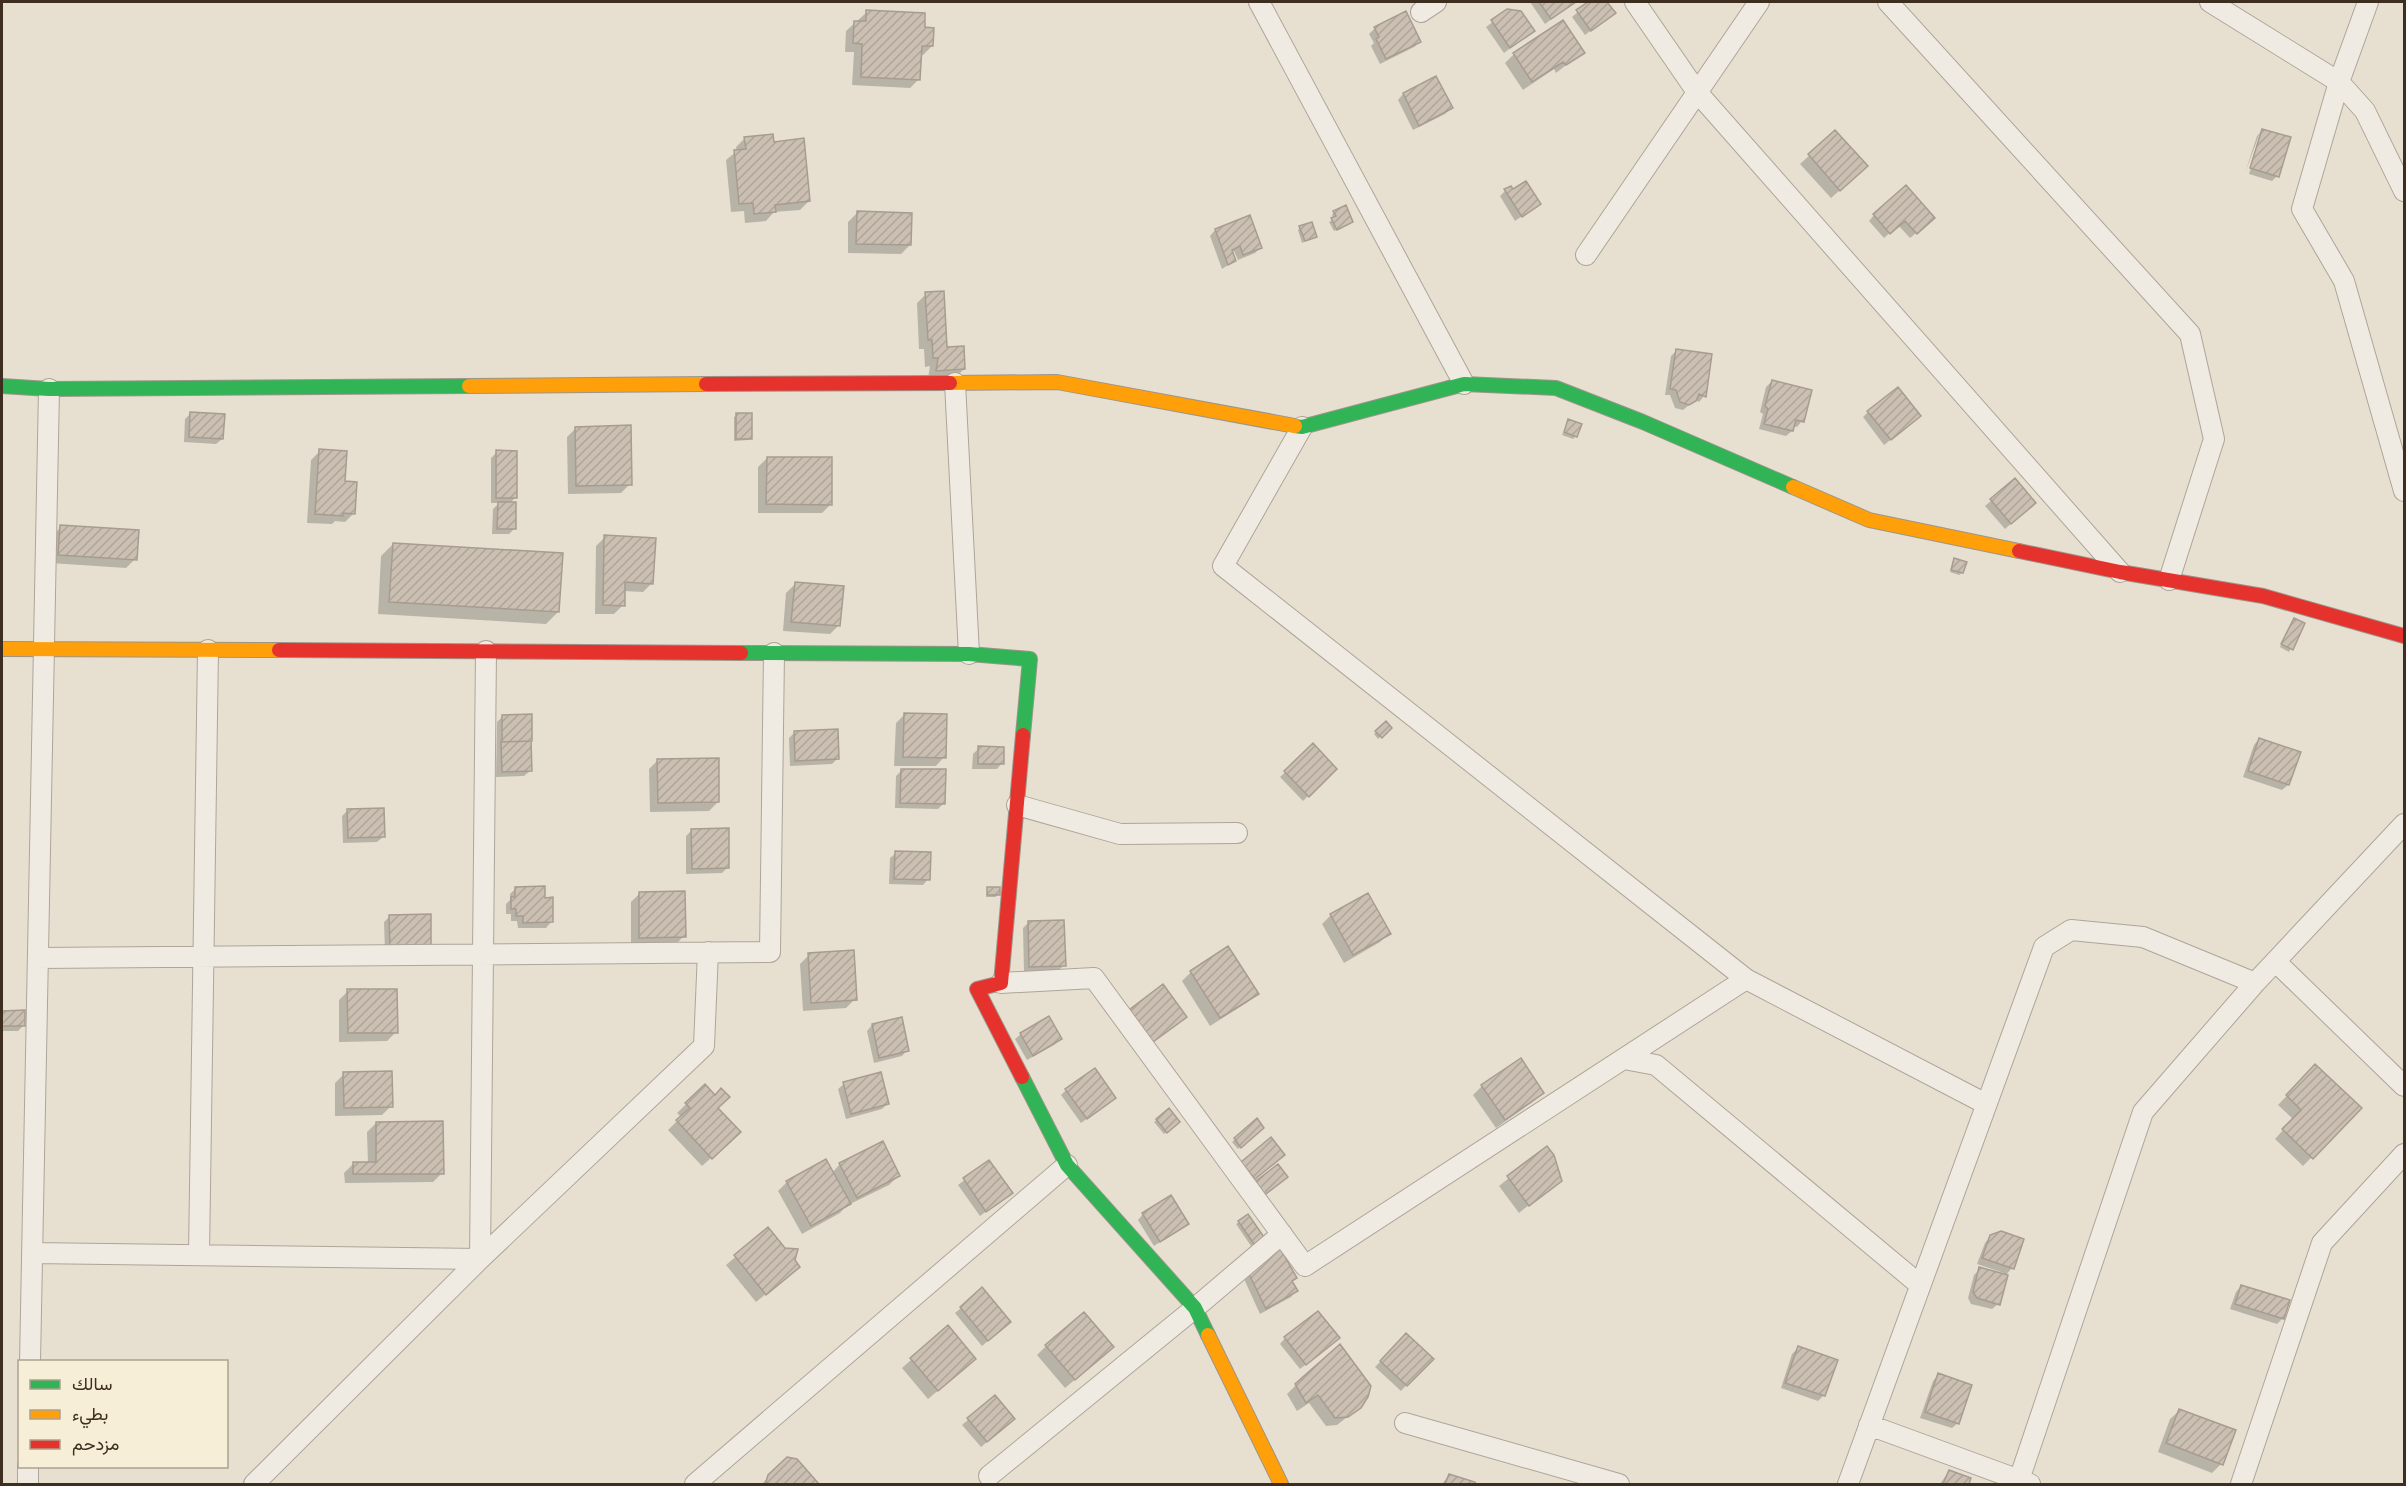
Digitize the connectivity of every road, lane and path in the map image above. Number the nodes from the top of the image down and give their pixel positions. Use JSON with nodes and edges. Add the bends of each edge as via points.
{"nodes":[{"id":1,"x":1259,"y":2,"type":"edge"},
{"id":2,"x":1635,"y":2,"type":"edge"},
{"id":3,"x":1759,"y":2,"type":"edge"},
{"id":4,"x":1888,"y":2,"type":"edge"},
{"id":5,"x":2210,"y":2,"type":"edge"},
{"id":6,"x":2368,"y":2,"type":"edge"},
{"id":7,"x":2339,"y":82,"type":"junction"},
{"id":8,"x":1697,"y":92,"type":"junction"},
{"id":9,"x":2404,"y":191,"type":"edge"},
{"id":10,"x":1586,"y":255,"type":"dead end"},
{"id":11,"x":955,"y":383,"type":"junction"},
{"id":12,"x":1464,"y":384,"type":"junction"},
{"id":13,"x":2,"y":386,"type":"edge"},
{"id":14,"x":49,"y":389,"type":"junction"},
{"id":15,"x":1302,"y":427,"type":"junction"},
{"id":16,"x":2404,"y":491,"type":"edge"},
{"id":17,"x":2120,"y":572,"type":"junction"},
{"id":18,"x":2169,"y":580,"type":"junction"},
{"id":19,"x":2404,"y":636,"type":"edge"},
{"id":20,"x":2,"y":649,"type":"edge"},
{"id":21,"x":44,"y":649,"type":"junction"},
{"id":22,"x":208,"y":650,"type":"junction"},
{"id":23,"x":486,"y":651,"type":"junction"},
{"id":24,"x":774,"y":653,"type":"junction"},
{"id":25,"x":969,"y":654,"type":"junction"},
{"id":26,"x":1017,"y":805,"type":"junction"},
{"id":27,"x":2404,"y":824,"type":"edge"},
{"id":28,"x":1237,"y":833,"type":"dead end"},
{"id":29,"x":708,"y":952,"type":"junction"},
{"id":30,"x":483,"y":955,"type":"junction"},
{"id":31,"x":204,"y":957,"type":"junction"},
{"id":32,"x":38,"y":958,"type":"junction"},
{"id":33,"x":2276,"y":962,"type":"junction"},
{"id":34,"x":1746,"y":979,"type":"junction"},
{"id":35,"x":1001,"y":983,"type":"junction"},
{"id":36,"x":2255,"y":983,"type":"junction"},
{"id":37,"x":1624,"y":1059,"type":"junction"},
{"id":38,"x":2404,"y":1086,"type":"edge"},
{"id":39,"x":1986,"y":1104,"type":"junction"},
{"id":40,"x":2404,"y":1154,"type":"edge"},
{"id":41,"x":1067,"y":1165,"type":"junction"},
{"id":42,"x":1282,"y":1234,"type":"junction"},
{"id":43,"x":32,"y":1252,"type":"junction"},
{"id":44,"x":199,"y":1255,"type":"junction"},
{"id":45,"x":480,"y":1259,"type":"junction"},
{"id":46,"x":1920,"y":1285,"type":"junction"},
{"id":47,"x":1195,"y":1308,"type":"junction"},
{"id":48,"x":30,"y":1360,"type":"edge"},
{"id":49,"x":1405,"y":1423,"type":"dead end"},
{"id":50,"x":1869,"y":1425,"type":"junction"},
{"id":51,"x":28,"y":1468,"type":"edge"},
{"id":52,"x":989,"y":1476,"type":"dead end"},
{"id":53,"x":2025,"y":1482,"type":"edge"},
{"id":54,"x":28,"y":1485,"type":"edge"},
{"id":55,"x":254,"y":1485,"type":"edge"},
{"id":56,"x":696,"y":1485,"type":"edge"},
{"id":57,"x":1281,"y":1485,"type":"edge"},
{"id":58,"x":1619,"y":1485,"type":"edge"},
{"id":59,"x":1848,"y":1485,"type":"edge"},
{"id":60,"x":2241,"y":1485,"type":"edge"}],
"edges":[{"from":1,"to":12,"type":"street"},
{"from":2,"to":8,"type":"street"},
{"from":3,"to":8,"type":"street"},
{"from":4,"to":18,"type":"street","via":[[2190,334],[2214,439]]},
{"from":5,"to":7,"type":"street"},
{"from":6,"to":7,"type":"street"},
{"from":7,"to":9,"type":"street","via":[[2365,111]]},
{"from":7,"to":16,"type":"street","via":[[2302,209],[2344,281]]},
{"from":8,"to":10,"type":"street"},
{"from":8,"to":17,"type":"street"},
{"from":11,"to":14,"type":"street"},
{"from":11,"to":15,"type":"street","via":[[1057,382]]},
{"from":11,"to":25,"type":"street"},
{"from":12,"to":15,"type":"street"},
{"from":12,"to":17,"type":"street","via":[[1556,388],[1869,520]]},
{"from":13,"to":14,"type":"street"},
{"from":14,"to":21,"type":"street"},
{"from":15,"to":34,"type":"street","via":[[1223,566]]},
{"from":17,"to":18,"type":"street"},
{"from":18,"to":19,"type":"street","via":[[2263,596]]},
{"from":20,"to":21,"type":"street"},
{"from":21,"to":22,"type":"street"},
{"from":21,"to":32,"type":"street"},
{"from":22,"to":23,"type":"street"},
{"from":22,"to":31,"type":"street"},
{"from":23,"to":24,"type":"street"},
{"from":23,"to":30,"type":"street"},
{"from":24,"to":25,"type":"street"},
{"from":24,"to":29,"type":"street","via":[[770,952]]},
{"from":25,"to":26,"type":"street","via":[[1030,659]]},
{"from":26,"to":28,"type":"street","via":[[1119,834]]},
{"from":26,"to":35,"type":"street"},
{"from":27,"to":33,"type":"street"},
{"from":29,"to":30,"type":"street"},
{"from":29,"to":45,"type":"street","via":[[704,1046]]},
{"from":30,"to":31,"type":"street"},
{"from":30,"to":45,"type":"street"},
{"from":31,"to":32,"type":"street"},
{"from":31,"to":44,"type":"street"},
{"from":32,"to":43,"type":"street"},
{"from":33,"to":36,"type":"street"},
{"from":33,"to":38,"type":"street"},
{"from":34,"to":37,"type":"street"},
{"from":34,"to":39,"type":"street"},
{"from":35,"to":41,"type":"street","via":[[977,989]]},
{"from":35,"to":42,"type":"street","via":[[1094,978]]},
{"from":36,"to":39,"type":"street","via":[[2143,937],[2071,930],[2044,947]]},
{"from":36,"to":53,"type":"street","via":[[2143,1112]]},
{"from":37,"to":42,"type":"street","via":[[1305,1266]]},
{"from":37,"to":46,"type":"street","via":[[1656,1065]]},
{"from":39,"to":46,"type":"street"},
{"from":40,"to":60,"type":"street","via":[[2322,1243]]},
{"from":41,"to":47,"type":"street"},
{"from":41,"to":56,"type":"street"},
{"from":42,"to":47,"type":"street"},
{"from":43,"to":44,"type":"street"},
{"from":43,"to":48,"type":"street"},
{"from":44,"to":45,"type":"street"},
{"from":45,"to":55,"type":"street"},
{"from":46,"to":50,"type":"street"},
{"from":47,"to":52,"type":"street"},
{"from":47,"to":57,"type":"street"},
{"from":49,"to":58,"type":"street"},
{"from":50,"to":53,"type":"street"},
{"from":50,"to":59,"type":"street"},
{"from":51,"to":54,"type":"street"}]}
